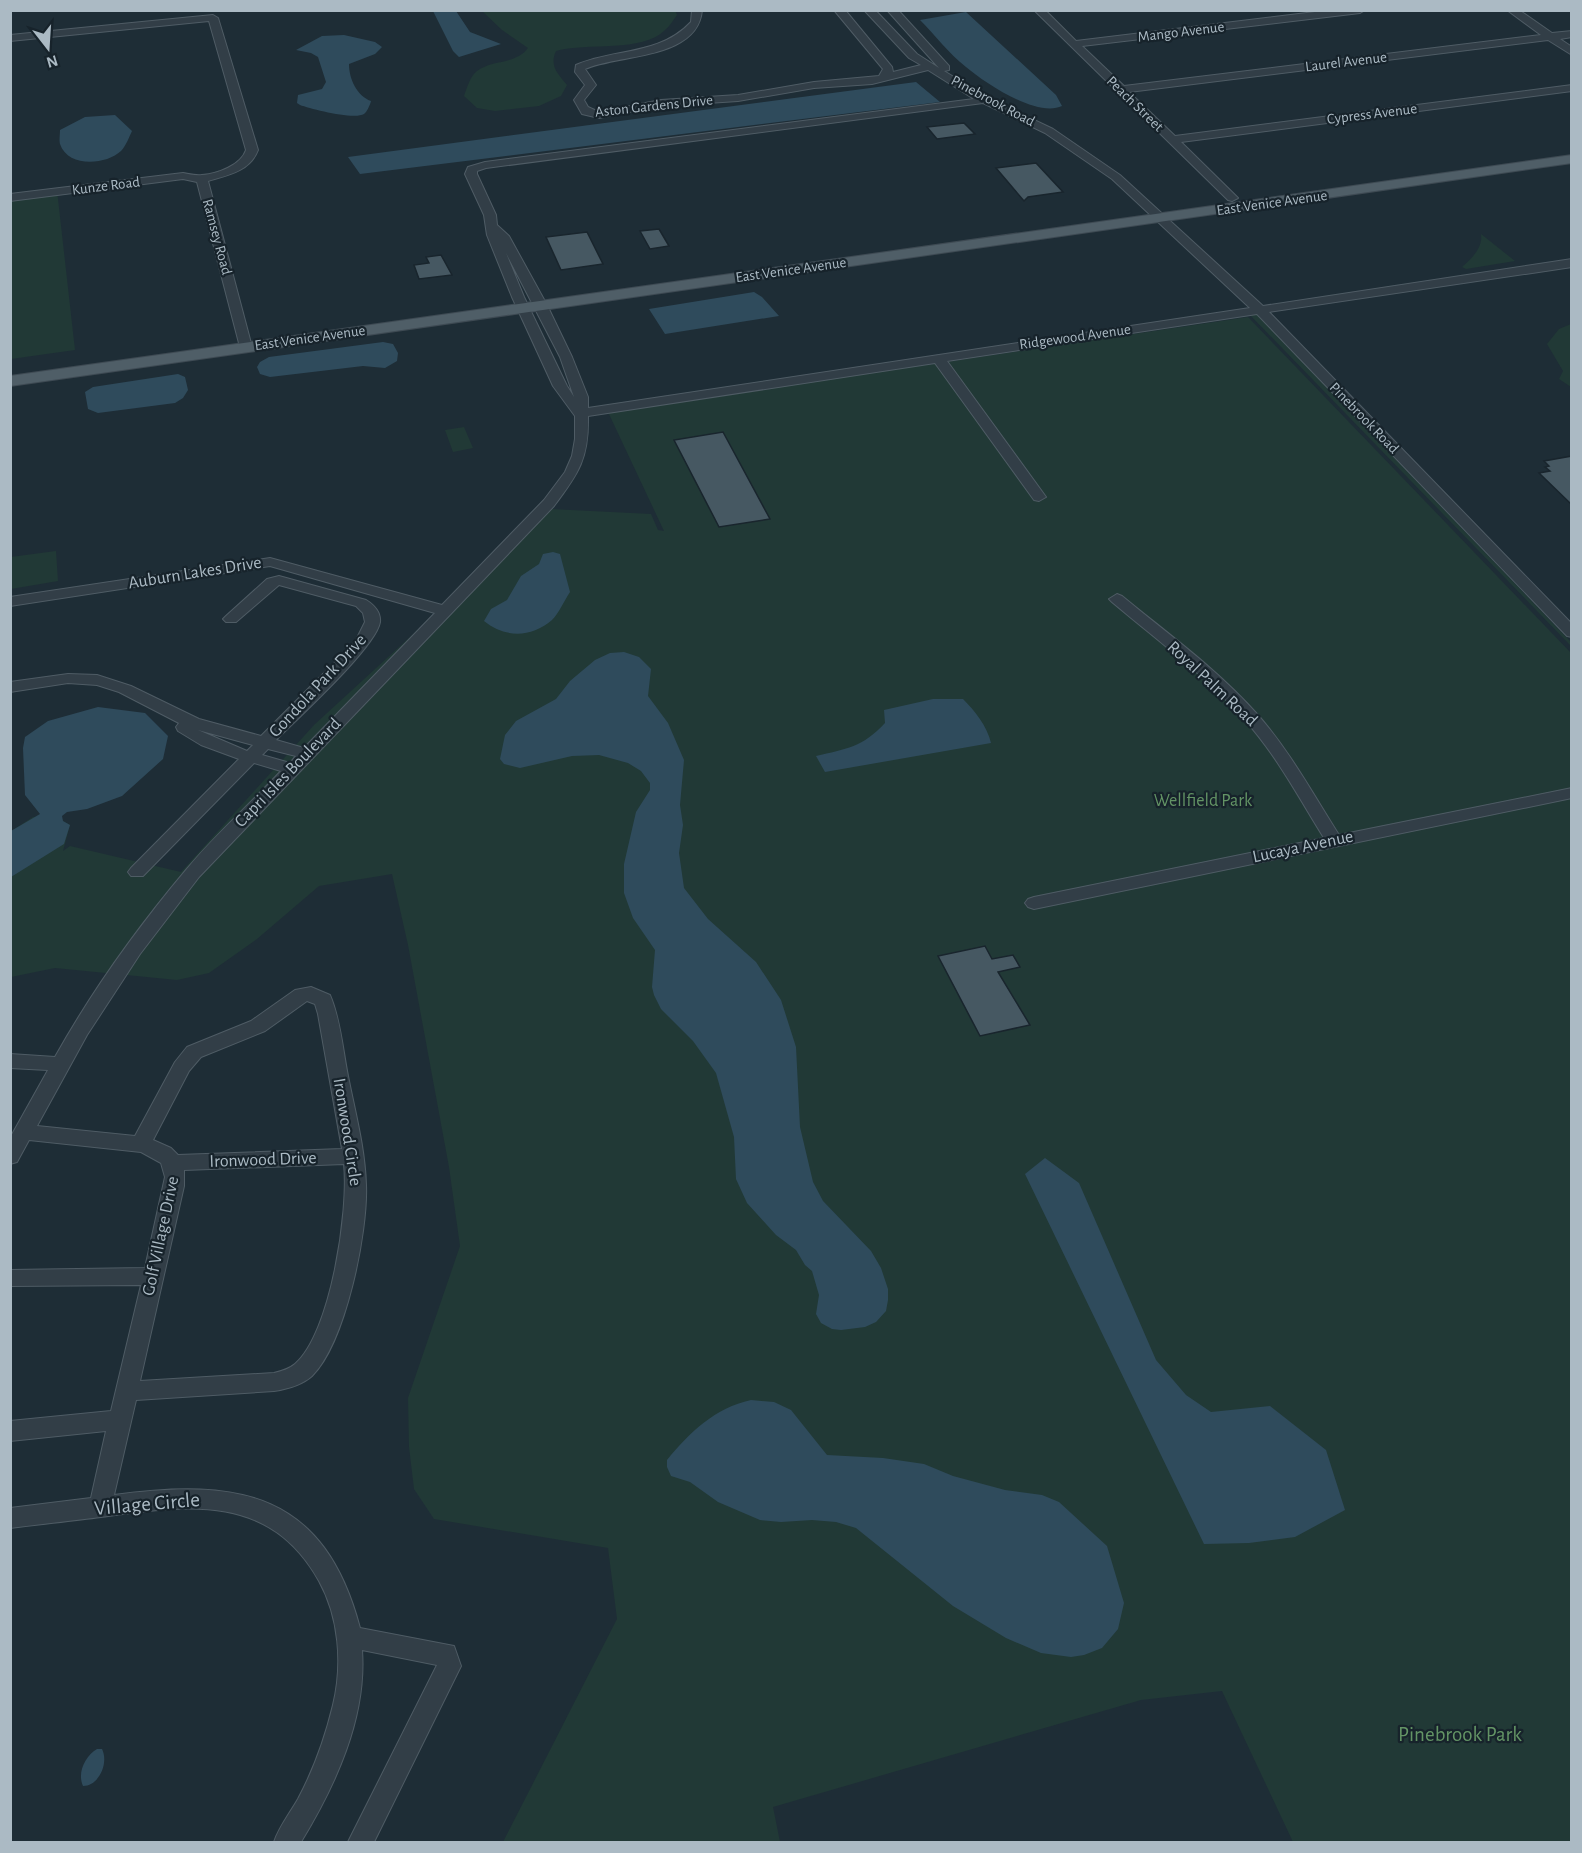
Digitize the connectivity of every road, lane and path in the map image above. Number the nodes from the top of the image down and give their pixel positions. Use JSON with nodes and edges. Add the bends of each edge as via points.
{"nodes":[{"id":1,"x":697,"y":10,"type":"edge"},
{"id":2,"x":839,"y":10,"type":"edge"},
{"id":3,"x":869,"y":10,"type":"edge"},
{"id":4,"x":892,"y":10,"type":"edge"},
{"id":5,"x":1039,"y":10,"type":"edge"},
{"id":6,"x":1360,"y":10,"type":"edge"},
{"id":7,"x":1512,"y":10,"type":"edge"},
{"id":8,"x":1572,"y":34,"type":"edge"},
{"id":9,"x":1550,"y":37,"type":"junction"},
{"id":10,"x":10,"y":38,"type":"edge"},
{"id":11,"x":1074,"y":44,"type":"junction"},
{"id":12,"x":1572,"y":52,"type":"edge"},
{"id":13,"x":930,"y":66,"type":"junction"},
{"id":14,"x":885,"y":74,"type":"junction"},
{"id":15,"x":1572,"y":88,"type":"edge"},
{"id":16,"x":1121,"y":90,"type":"junction"},
{"id":17,"x":984,"y":100,"type":"junction"},
{"id":18,"x":1172,"y":140,"type":"junction"},
{"id":19,"x":1572,"y":150,"type":"edge"},
{"id":20,"x":1572,"y":159,"type":"edge"},
{"id":21,"x":1099,"y":160,"type":"junction"},
{"id":22,"x":202,"y":179,"type":"junction"},
{"id":23,"x":10,"y":198,"type":"edge"},
{"id":24,"x":1232,"y":198,"type":"junction"},
{"id":25,"x":1156,"y":214,"type":"junction"},
{"id":26,"x":867,"y":254,"type":"junction"},
{"id":27,"x":1572,"y":263,"type":"edge"},
{"id":28,"x":529,"y":301,"type":"junction"},
{"id":29,"x":1260,"y":310,"type":"junction"},
{"id":30,"x":245,"y":341,"type":"junction"},
{"id":31,"x":938,"y":358,"type":"junction"},
{"id":32,"x":10,"y":371,"type":"edge"},
{"id":33,"x":10,"y":381,"type":"edge"},
{"id":34,"x":579,"y":412,"type":"junction"},
{"id":35,"x":1039,"y":497,"type":"dead end"},
{"id":36,"x":1117,"y":598,"type":"dead end"},
{"id":37,"x":10,"y":602,"type":"edge"},
{"id":38,"x":445,"y":611,"type":"junction"},
{"id":39,"x":231,"y":619,"type":"dead end"},
{"id":40,"x":1572,"y":633,"type":"edge"},
{"id":41,"x":10,"y":687,"type":"edge"},
{"id":42,"x":174,"y":716,"type":"junction"},
{"id":43,"x":266,"y":743,"type":"junction"},
{"id":44,"x":307,"y":754,"type":"junction"},
{"id":45,"x":252,"y":756,"type":"junction"},
{"id":46,"x":292,"y":769,"type":"junction"},
{"id":47,"x":1572,"y":793,"type":"edge"},
{"id":48,"x":1334,"y":841,"type":"junction"},
{"id":49,"x":137,"y":872,"type":"dead end"},
{"id":50,"x":1034,"y":903,"type":"dead end"},
{"id":51,"x":10,"y":1061,"type":"edge"},
{"id":52,"x":59,"y":1064,"type":"junction"},
{"id":53,"x":23,"y":1132,"type":"junction"},
{"id":54,"x":141,"y":1144,"type":"junction"},
{"id":55,"x":353,"y":1156,"type":"junction"},
{"id":56,"x":10,"y":1157,"type":"edge"},
{"id":57,"x":173,"y":1163,"type":"junction"},
{"id":58,"x":153,"y":1276,"type":"junction"},
{"id":59,"x":10,"y":1278,"type":"edge"},
{"id":60,"x":127,"y":1391,"type":"junction"},
{"id":61,"x":120,"y":1420,"type":"junction"},
{"id":62,"x":10,"y":1431,"type":"edge"},
{"id":63,"x":100,"y":1507,"type":"junction"},
{"id":64,"x":10,"y":1518,"type":"edge"},
{"id":65,"x":349,"y":1637,"type":"junction"},
{"id":66,"x":287,"y":1842,"type":"edge"},
{"id":67,"x":361,"y":1842,"type":"edge"}],
"edges":[{"from":1,"to":14,"type":"street","name":"Aston Gardens Drive","via":[[696,23],[681,37],[646,51],[580,67],[591,85],[579,100],[583,109],[605,114]]},
{"from":2,"to":14,"type":"street"},
{"from":3,"to":13,"type":"street","name":"Pinebrook Road","via":[[902,47]]},
{"from":4,"to":21,"type":"street","name":"Pinebrook Road","via":[[952,74],[1069,135]]},
{"from":5,"to":11,"type":"street","name":"Peach Street"},
{"from":6,"to":11,"type":"street","name":"Mango Avenue"},
{"from":7,"to":9,"type":"street"},
{"from":8,"to":9,"type":"street","name":"Laurel Avenue"},
{"from":9,"to":12,"type":"street"},
{"from":9,"to":16,"type":"street","name":"Laurel Avenue"},
{"from":10,"to":22,"type":"street","name":"Ramsey Road","via":[[213,18],[252,154],[241,165]]},
{"from":11,"to":16,"type":"street","name":"Peach Street"},
{"from":13,"to":14,"type":"street","name":"Aston Gardens Drive"},
{"from":13,"to":17,"type":"street","name":"Pinebrook Road"},
{"from":15,"to":18,"type":"street","name":"Cypress Avenue"},
{"from":16,"to":18,"type":"street","name":"Peach Street"},
{"from":17,"to":21,"type":"street","name":"Pinebrook Road"},
{"from":17,"to":28,"type":"street","via":[[472,169],[493,236]]},
{"from":18,"to":24,"type":"street","name":"Peach Street"},
{"from":19,"to":24,"type":"main road","name":"East Venice Avenue"},
{"from":20,"to":25,"type":"main road","name":"East Venice Avenue"},
{"from":21,"to":25,"type":"street","name":"Pinebrook Road"},
{"from":22,"to":23,"type":"street","name":"Kunze Road","via":[[183,176]]},
{"from":22,"to":30,"type":"street","name":"Ramsey Road"},
{"from":24,"to":25,"type":"main road","name":"East Venice Avenue"},
{"from":25,"to":26,"type":"main road","name":"East Venice Avenue"},
{"from":25,"to":26,"type":"main road","name":"East Venice Avenue","via":[[953,237]]},
{"from":25,"to":29,"type":"street","name":"Pinebrook Road"},
{"from":26,"to":28,"type":"main road","name":"East Venice Avenue"},
{"from":26,"to":28,"type":"main road","name":"East Venice Avenue","via":[[749,276]]},
{"from":27,"to":29,"type":"street","name":"Ridgewood Avenue"},
{"from":28,"to":30,"type":"main road","name":"East Venice Avenue"},
{"from":28,"to":34,"type":"street","via":[[560,386]]},
{"from":29,"to":31,"type":"street","name":"Ridgewood Avenue"},
{"from":29,"to":40,"type":"street","name":"Pinebrook Road"},
{"from":30,"to":32,"type":"main road","name":"East Venice Avenue"},
{"from":30,"to":33,"type":"main road","name":"East Venice Avenue"},
{"from":31,"to":34,"type":"street","name":"Ridgewood Avenue"},
{"from":31,"to":35,"type":"street"},
{"from":34,"to":38,"type":"street","name":"Capri Isles Boulevard","via":[[581,446],[566,483]]},
{"from":36,"to":48,"type":"street","name":"Royal Palm Road","via":[[1254,720],[1281,755]]},
{"from":37,"to":38,"type":"street","name":"Auburn Lakes Drive","via":[[270,562]]},
{"from":38,"to":44,"type":"street","name":"Capri Isles Boulevard"},
{"from":39,"to":43,"type":"street","name":"Gondola Park Drive","via":[[279,580],[361,603],[373,615],[361,645]]},
{"from":41,"to":42,"type":"street","name":"Gondola Park Drive","via":[[64,678],[93,679],[127,690]]},
{"from":42,"to":43,"type":"street","name":"Gondola Park Drive"},
{"from":42,"to":45,"type":"street","name":"Gondola Park Drive","via":[[200,738]]},
{"from":43,"to":44,"type":"street","name":"Gondola Park Drive"},
{"from":43,"to":45,"type":"street","name":"Gondola Park Drive"},
{"from":44,"to":46,"type":"street","name":"Capri Isles Boulevard"},
{"from":45,"to":46,"type":"street","name":"Gondola Park Drive"},
{"from":45,"to":49,"type":"street","name":"Gondola Park Drive"},
{"from":46,"to":52,"type":"street","name":"Capri Isles Boulevard","via":[[218,845],[171,901],[108,987]]},
{"from":47,"to":48,"type":"street","name":"Lucaya Avenue"},
{"from":48,"to":50,"type":"street","name":"Lucaya Avenue"},
{"from":51,"to":52,"type":"street"},
{"from":52,"to":53,"type":"street","name":"Capri Isles Boulevard"},
{"from":53,"to":54,"type":"street","name":"Golf Village Drive"},
{"from":53,"to":56,"type":"street","name":"Capri Isles Boulevard"},
{"from":54,"to":55,"type":"street","name":"Ironwood Circle","via":[[194,1052],[258,1026],[296,998],[311,994],[324,1004]]},
{"from":54,"to":57,"type":"street","name":"Golf Village Drive","via":[[159,1151]]},
{"from":55,"to":57,"type":"street","name":"Ironwood Drive"},
{"from":55,"to":60,"type":"street","name":"Ironwood Circle","via":[[357,1201],[351,1253],[326,1328],[307,1366],[294,1376],[274,1382]]},
{"from":57,"to":58,"type":"street","name":"Golf Village Drive","via":[[174,1186]]},
{"from":58,"to":59,"type":"street"},
{"from":58,"to":60,"type":"street","name":"Golf Village Drive"},
{"from":60,"to":61,"type":"street"},
{"from":61,"to":62,"type":"street"},
{"from":61,"to":63,"type":"street"},
{"from":63,"to":64,"type":"street","name":"Village Circle"},
{"from":63,"to":65,"type":"street","name":"Village Circle","via":[[170,1498],[211,1498],[253,1507],[273,1516],[292,1528],[324,1564],[343,1606]]},
{"from":65,"to":66,"type":"street","name":"Village Circle","via":[[349,1685],[344,1714],[322,1778]]},
{"from":65,"to":67,"type":"street","via":[[445,1654],[449,1666]]}]}
